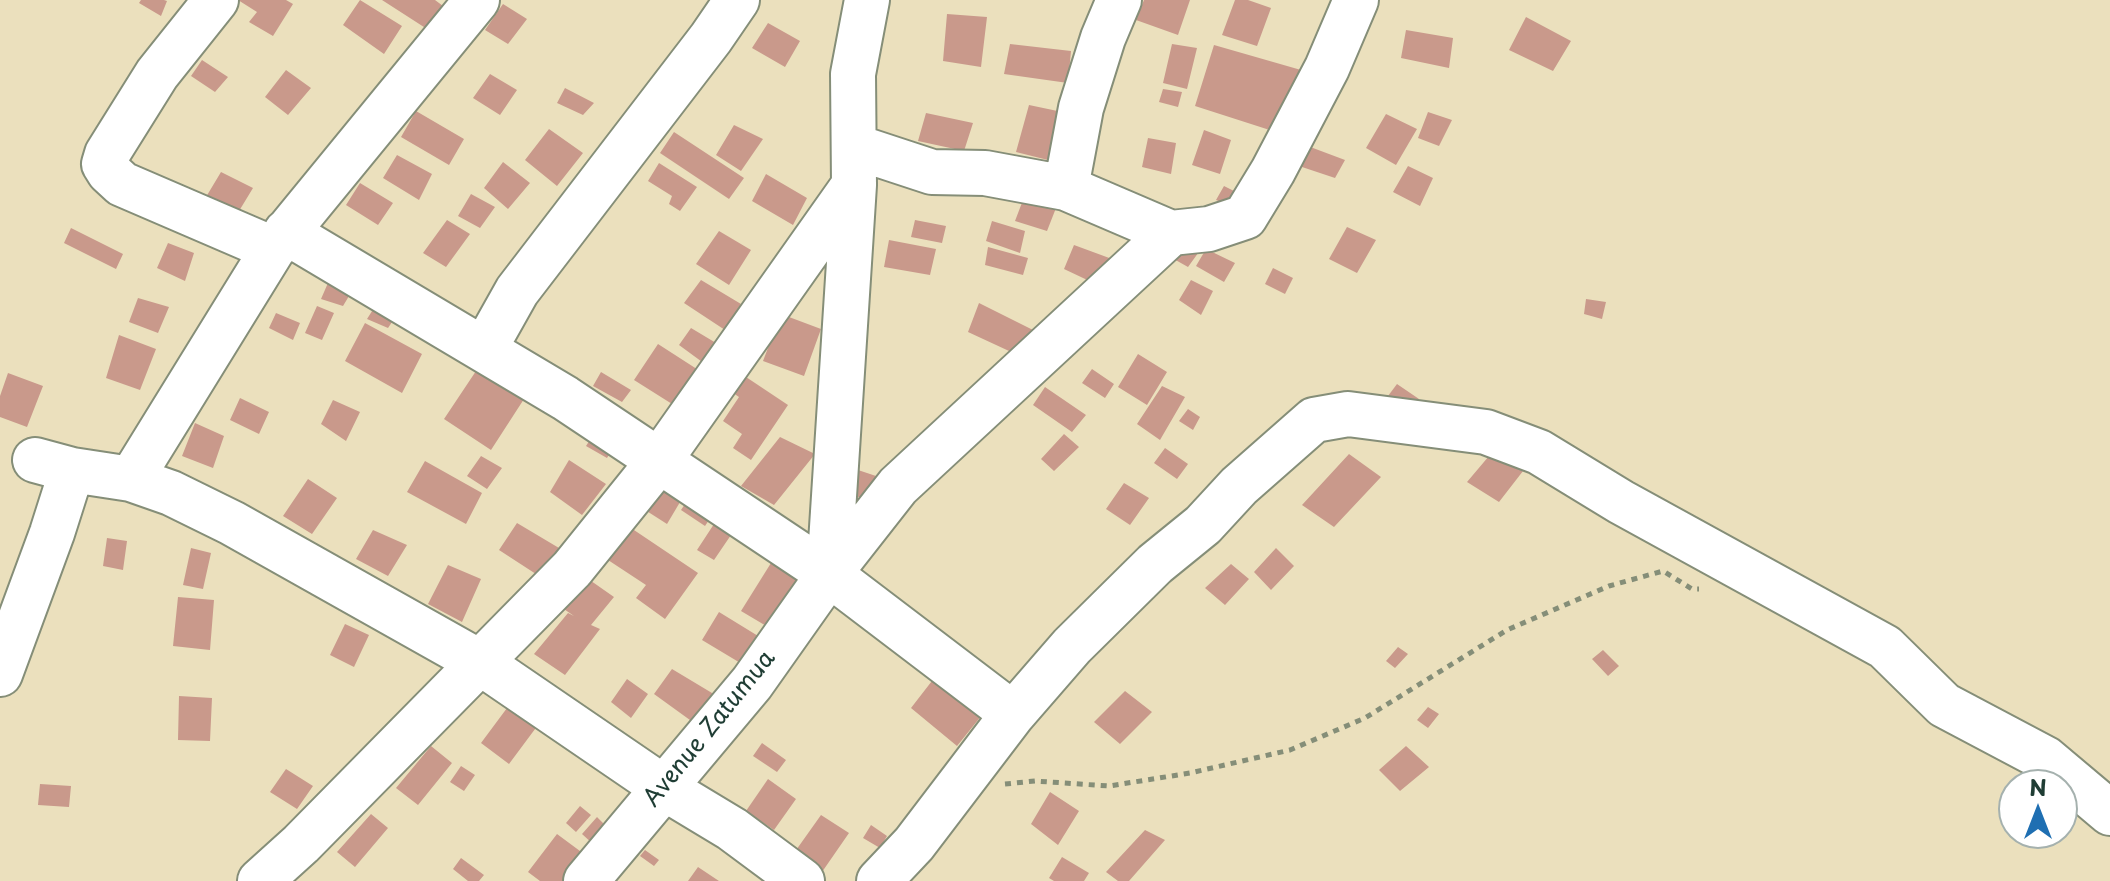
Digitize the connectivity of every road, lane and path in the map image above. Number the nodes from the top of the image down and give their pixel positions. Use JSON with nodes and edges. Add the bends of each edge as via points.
{"nodes":[{"id":1,"x":216,"y":0,"type":"edge"},
{"id":2,"x":477,"y":0,"type":"edge"},
{"id":3,"x":737,"y":0,"type":"edge"},
{"id":4,"x":867,"y":0,"type":"edge"},
{"id":5,"x":1119,"y":0,"type":"edge"},
{"id":6,"x":1356,"y":0,"type":"edge"},
{"id":7,"x":855,"y":166,"type":"junction"},
{"id":8,"x":1066,"y":188,"type":"junction"},
{"id":9,"x":1171,"y":233,"type":"junction"},
{"id":10,"x":280,"y":240,"type":"junction"},
{"id":11,"x":485,"y":348,"type":"junction"},
{"id":12,"x":659,"y":461,"type":"junction"},
{"id":13,"x":131,"y":479,"type":"junction"},
{"id":14,"x":829,"y":574,"type":"junction"},
{"id":15,"x":1707,"y":589,"type":"dead end"},
{"id":16,"x":481,"y":663,"type":"junction"},
{"id":17,"x":0,"y":674,"type":"edge"},
{"id":18,"x":1013,"y":714,"type":"junction"},
{"id":19,"x":664,"y":788,"type":"junction"},
{"id":20,"x":956,"y":789,"type":"junction"},
{"id":21,"x":2110,"y":813,"type":"edge"},
{"id":22,"x":260,"y":881,"type":"edge"},
{"id":23,"x":586,"y":881,"type":"edge"},
{"id":24,"x":802,"y":881,"type":"edge"},
{"id":25,"x":879,"y":881,"type":"edge"}],
"edges":[{"from":1,"to":10,"type":"street","via":[[157,74],[104,164],[122,184]]},
{"from":2,"to":10,"type":"street"},
{"from":3,"to":11,"type":"street","via":[[517,291]]},
{"from":4,"to":7,"type":"street","via":[[853,74]]},
{"from":5,"to":8,"type":"street","via":[[1081,108]]},
{"from":6,"to":9,"type":"street","via":[[1320,81],[1245,217],[1209,229]]},
{"from":7,"to":8,"type":"street","via":[[985,173]]},
{"from":7,"to":12,"type":"street"},
{"from":7,"to":14,"type":"street"},
{"from":8,"to":9,"type":"street"},
{"from":9,"to":14,"type":"street","name":"Avenue Zatumua","via":[[898,486]]},
{"from":10,"to":11,"type":"street"},
{"from":10,"to":13,"type":"street"},
{"from":11,"to":12,"type":"street"},
{"from":12,"to":14,"type":"street"},
{"from":12,"to":16,"type":"street","via":[[572,569]]},
{"from":13,"to":16,"type":"street","via":[[232,523]]},
{"from":13,"to":17,"type":"street","via":[[54,465],[52,533]]},
{"from":14,"to":18,"type":"street"},
{"from":14,"to":19,"type":"street","name":"Avenue Zatumua","via":[[752,683]]},
{"from":15,"to":20,"type":"path","via":[[1692,589],[1663,571],[1609,586],[1507,630],[1365,718],[1290,750],[1109,786],[1035,781]]},
{"from":16,"to":19,"type":"street"},
{"from":16,"to":22,"type":"street"},
{"from":18,"to":20,"type":"street"},
{"from":18,"to":21,"type":"street","via":[[1072,646],[1239,486],[1314,420],[1348,414],[1486,432],[1539,452],[1885,647],[1944,705],[2046,759]]},
{"from":19,"to":23,"type":"street","name":"Avenue Zatumua"},
{"from":19,"to":24,"type":"street","via":[[732,829]]},
{"from":20,"to":25,"type":"street"}]}
